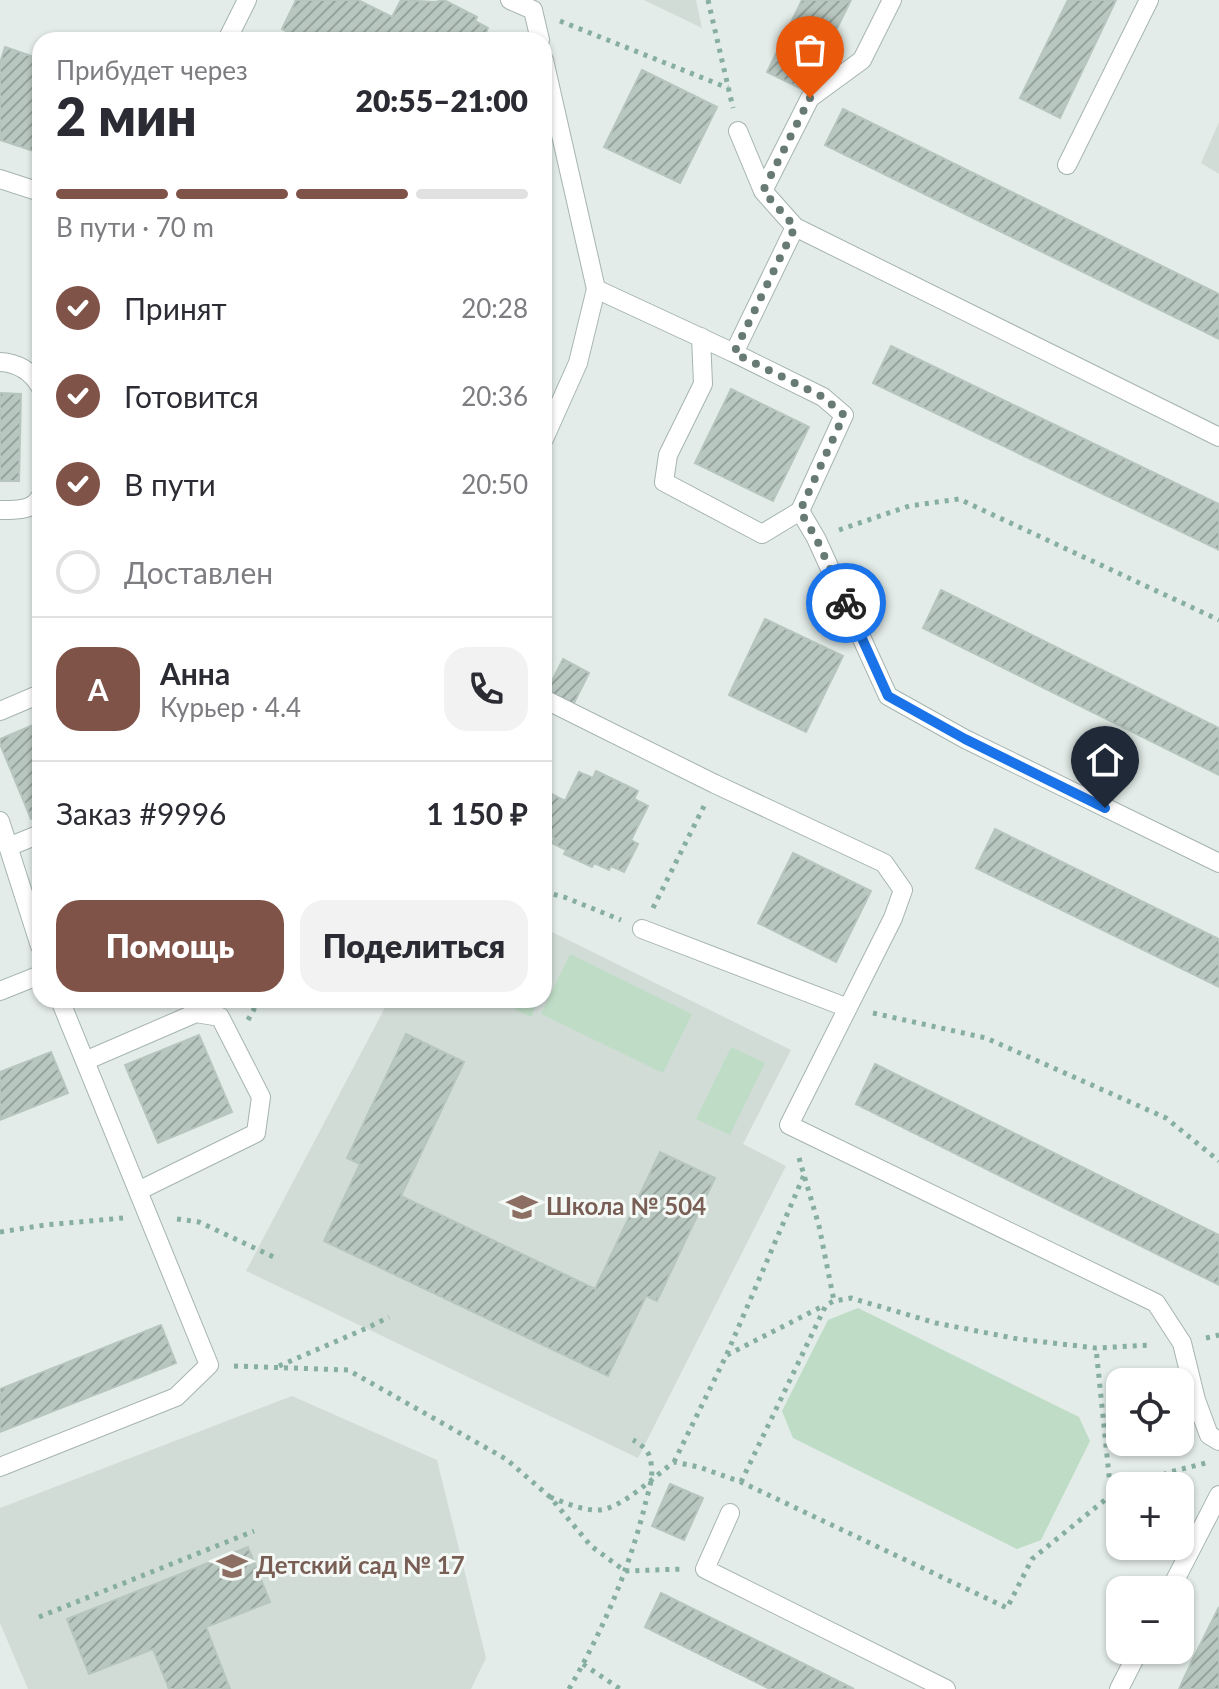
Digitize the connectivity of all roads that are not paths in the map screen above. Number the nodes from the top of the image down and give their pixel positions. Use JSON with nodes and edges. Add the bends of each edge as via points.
{"nodes":[{"id":1,"x":247,"y":0,"type":"edge"},
{"id":2,"x":510,"y":0,"type":"edge"},
{"id":3,"x":892,"y":0,"type":"edge"},
{"id":4,"x":1149,"y":0,"type":"edge"},
{"id":5,"x":231,"y":32,"type":"edge"},
{"id":6,"x":538,"y":32,"type":"edge"},
{"id":7,"x":552,"y":95,"type":"edge"},
{"id":8,"x":738,"y":131,"type":"road end"},
{"id":9,"x":1067,"y":165,"type":"dead end"},
{"id":10,"x":0,"y":179,"type":"edge"},
{"id":11,"x":32,"y":189,"type":"edge"},
{"id":12,"x":763,"y":191,"type":"junction"},
{"id":13,"x":795,"y":227,"type":"junction"},
{"id":14,"x":596,"y":289,"type":"junction"},
{"id":15,"x":701,"y":337,"type":"junction"},
{"id":16,"x":734,"y":353,"type":"junction"},
{"id":17,"x":0,"y":362,"type":"edge"},
{"id":18,"x":32,"y":374,"type":"edge"},
{"id":19,"x":552,"y":421,"type":"edge"},
{"id":20,"x":1219,"y":437,"type":"edge"},
{"id":21,"x":32,"y":505,"type":"edge"},
{"id":22,"x":0,"y":510,"type":"edge"},
{"id":23,"x":800,"y":511,"type":"junction"},
{"id":24,"x":32,"y":697,"type":"edge"},
{"id":25,"x":552,"y":703,"type":"edge"},
{"id":26,"x":0,"y":711,"type":"edge"},
{"id":27,"x":0,"y":821,"type":"edge"},
{"id":28,"x":32,"y":837,"type":"edge"},
{"id":29,"x":8,"y":847,"type":"junction"},
{"id":30,"x":1219,"y":863,"type":"edge"},
{"id":31,"x":32,"y":921,"type":"edge"},
{"id":32,"x":642,"y":929,"type":"road end"},
{"id":33,"x":32,"y":978,"type":"edge"},
{"id":34,"x":0,"y":991,"type":"edge"},
{"id":35,"x":63,"y":1008,"type":"edge"},
{"id":36,"x":848,"y":1008,"type":"junction"},
{"id":37,"x":85,"y":1061,"type":"junction"},
{"id":38,"x":138,"y":1191,"type":"junction"},
{"id":39,"x":1219,"y":1441,"type":"edge"},
{"id":40,"x":0,"y":1467,"type":"edge"},
{"id":41,"x":1219,"y":1495,"type":"edge"},
{"id":42,"x":730,"y":1513,"type":"dead end"},
{"id":43,"x":1177,"y":1576,"type":"edge"},
{"id":44,"x":1132,"y":1664,"type":"edge"},
{"id":45,"x":946,"y":1689,"type":"edge"},
{"id":46,"x":1119,"y":1689,"type":"edge"}],
"edges":[{"from":1,"to":5,"type":"lane"},
{"from":2,"to":6,"type":"lane","via":[[533,10]]},
{"from":3,"to":12,"type":"lane","via":[[862,60],[810,98]]},
{"from":4,"to":9,"type":"lane"},
{"from":7,"to":14,"type":"lane"},
{"from":8,"to":12,"type":"lane"},
{"from":10,"to":11,"type":"lane"},
{"from":12,"to":13,"type":"lane"},
{"from":13,"to":16,"type":"lane"},
{"from":13,"to":20,"type":"lane"},
{"from":14,"to":15,"type":"lane"},
{"from":14,"to":19,"type":"lane","via":[[578,363]]},
{"from":15,"to":16,"type":"lane"},
{"from":15,"to":23,"type":"lane","via":[[703,384],[668,455],[664,482],[762,534]]},
{"from":16,"to":23,"type":"lane","via":[[823,397],[844,415]]},
{"from":17,"to":18,"type":"lane"},
{"from":21,"to":22,"type":"lane"},
{"from":23,"to":30,"type":"lane","via":[[888,696]]},
{"from":24,"to":26,"type":"lane"},
{"from":25,"to":36,"type":"lane","via":[[884,863],[903,890]]},
{"from":27,"to":29,"type":"lane"},
{"from":28,"to":29,"type":"lane"},
{"from":29,"to":31,"type":"lane"},
{"from":32,"to":36,"type":"lane"},
{"from":33,"to":34,"type":"lane"},
{"from":35,"to":37,"type":"lane"},
{"from":36,"to":39,"type":"lane","via":[[789,1125],[1156,1303],[1182,1343],[1209,1435]]},
{"from":37,"to":38,"type":"lane"},
{"from":37,"to":38,"type":"lane","via":[[196,1013],[220,1017],[261,1097],[256,1133]]},
{"from":38,"to":40,"type":"lane","via":[[138,1216],[209,1365],[176,1397]]},
{"from":41,"to":43,"type":"lane"},
{"from":42,"to":45,"type":"lane","via":[[705,1569]]},
{"from":44,"to":46,"type":"lane"}]}
